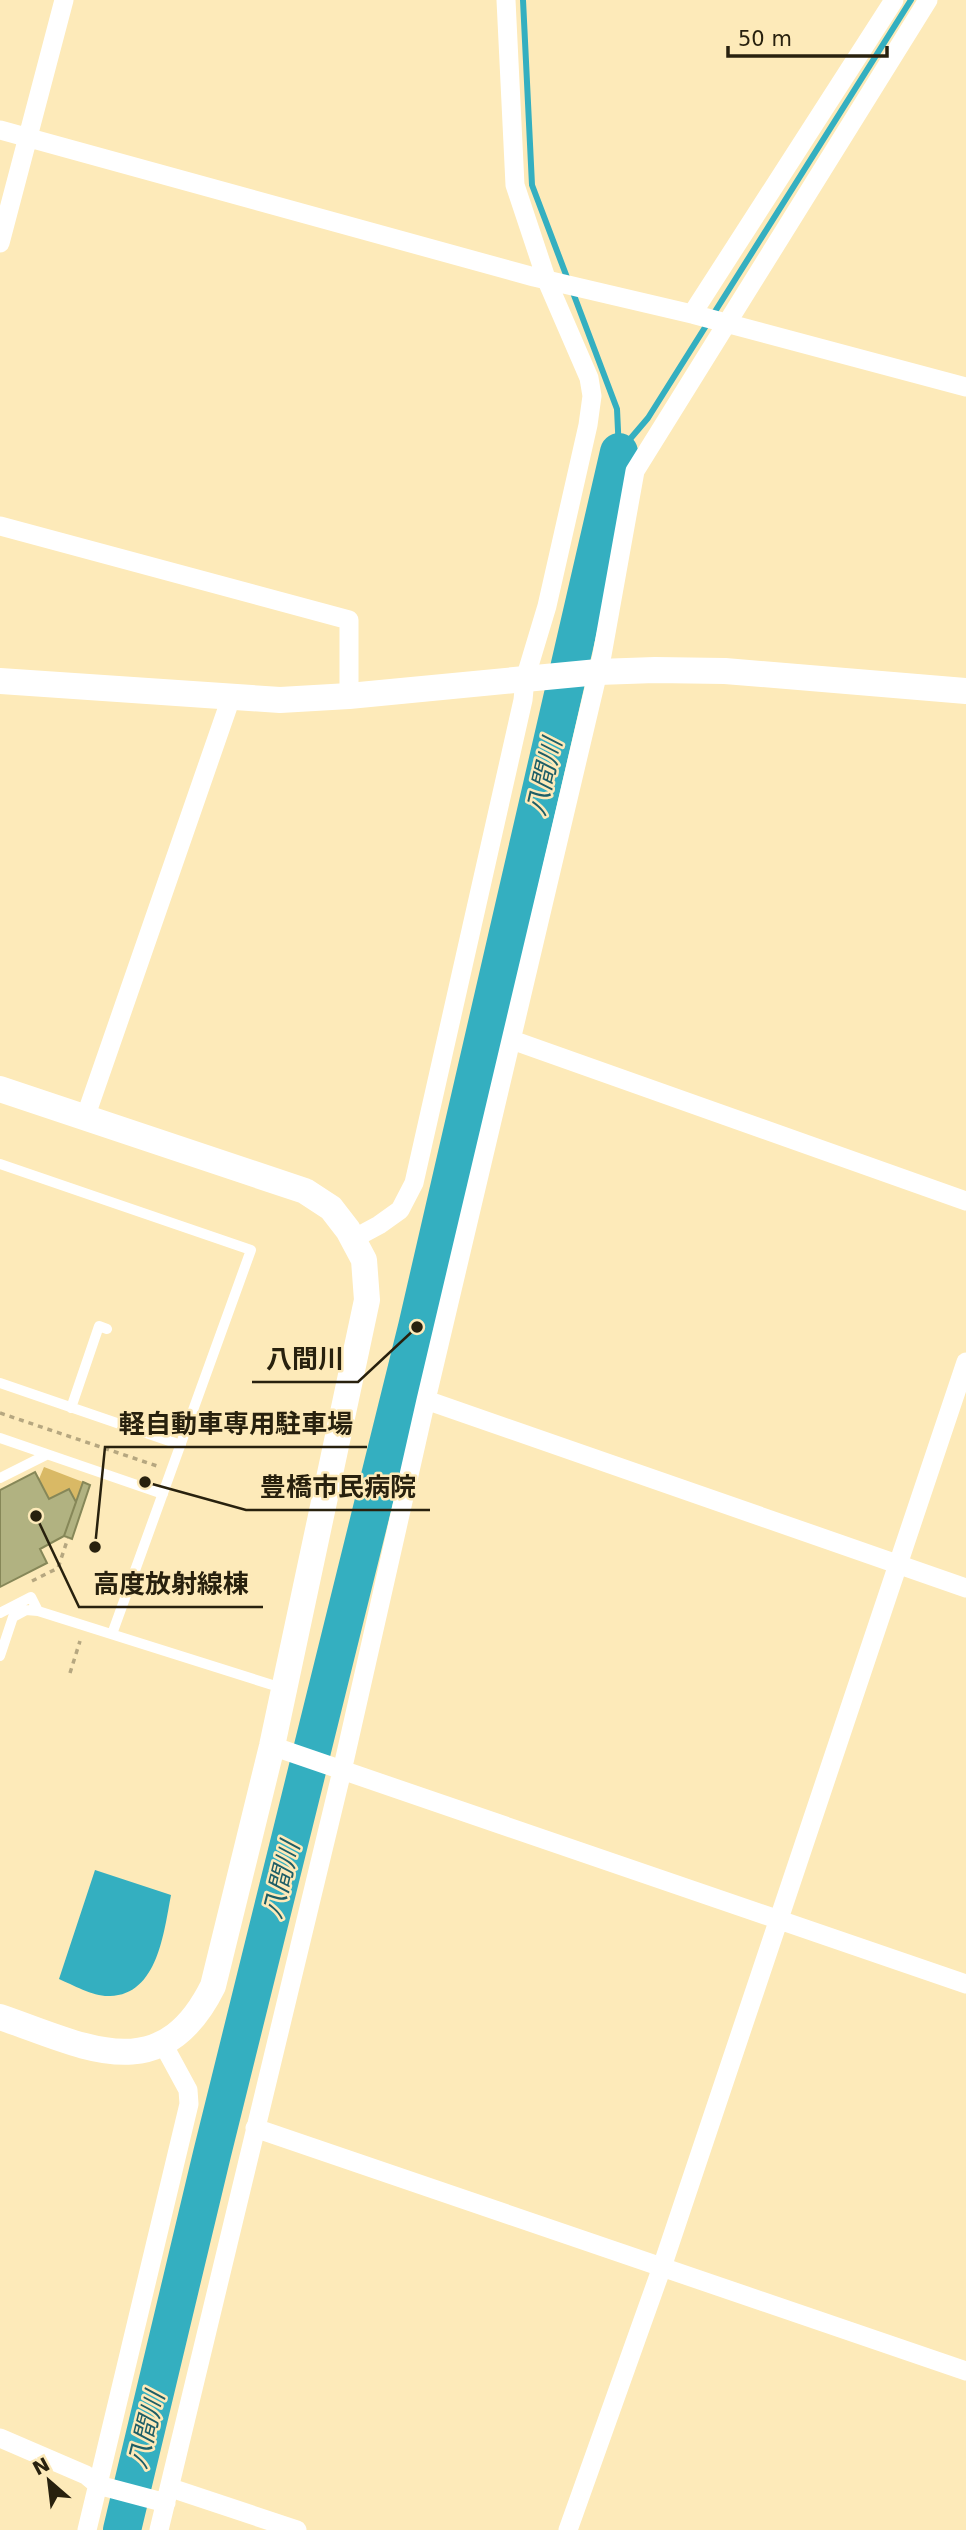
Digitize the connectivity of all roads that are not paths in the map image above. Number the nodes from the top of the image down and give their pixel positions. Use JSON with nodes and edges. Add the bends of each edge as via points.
{"nodes":[{"id":1,"x":64,"y":0,"type":"edge"},
{"id":2,"x":506,"y":0,"type":"edge"},
{"id":3,"x":894,"y":0,"type":"edge"},
{"id":4,"x":928,"y":0,"type":"edge"},
{"id":5,"x":0,"y":130,"type":"edge"},
{"id":6,"x":29,"y":137,"type":"junction"},
{"id":7,"x":0,"y":243,"type":"edge"},
{"id":8,"x":547,"y":281,"type":"junction"},
{"id":9,"x":692,"y":314,"type":"junction"},
{"id":10,"x":727,"y":324,"type":"junction"},
{"id":11,"x":966,"y":387,"type":"edge"},
{"id":12,"x":0,"y":526,"type":"edge"},
{"id":13,"x":598,"y":672,"type":"junction"},
{"id":14,"x":530,"y":678,"type":"junction"},
{"id":15,"x":0,"y":681,"type":"edge"},
{"id":16,"x":966,"y":691,"type":"edge"},
{"id":17,"x":232,"y":695,"type":"junction"},
{"id":18,"x":349,"y":696,"type":"junction"},
{"id":19,"x":512,"y":1040,"type":"junction"},
{"id":20,"x":0,"y":1089,"type":"edge"},
{"id":21,"x":85,"y":1118,"type":"junction"},
{"id":22,"x":0,"y":1164,"type":"edge"},
{"id":23,"x":966,"y":1201,"type":"edge"},
{"id":24,"x":353,"y":1239,"type":"junction"},
{"id":25,"x":107,"y":1329,"type":"dead end"},
{"id":26,"x":966,"y":1362,"type":"edge"},
{"id":27,"x":0,"y":1383,"type":"edge"},
{"id":28,"x":426,"y":1400,"type":"junction"},
{"id":29,"x":71,"y":1408,"type":"junction"},
{"id":30,"x":0,"y":1438,"type":"edge"},
{"id":31,"x":181,"y":1445,"type":"junction"},
{"id":32,"x":46,"y":1454,"type":"junction"},
{"id":33,"x":0,"y":1478,"type":"edge"},
{"id":34,"x":163,"y":1494,"type":"junction"},
{"id":35,"x":898,"y":1564,"type":"junction"},
{"id":36,"x":966,"y":1588,"type":"edge"},
{"id":37,"x":38,"y":1611,"type":"junction"},
{"id":38,"x":0,"y":1613,"type":"edge"},
{"id":39,"x":4,"y":1632,"type":"edge"},
{"id":40,"x":113,"y":1634,"type":"junction"},
{"id":41,"x":0,"y":1656,"type":"edge"},
{"id":42,"x":282,"y":1688,"type":"junction"},
{"id":43,"x":278,"y":1749,"type":"junction"},
{"id":44,"x":337,"y":1769,"type":"junction"},
{"id":45,"x":779,"y":1920,"type":"junction"},
{"id":46,"x":966,"y":1983,"type":"edge"},
{"id":47,"x":0,"y":2017,"type":"edge"},
{"id":48,"x":163,"y":2044,"type":"junction"},
{"id":49,"x":256,"y":2128,"type":"junction"},
{"id":50,"x":662,"y":2267,"type":"junction"},
{"id":51,"x":966,"y":2371,"type":"edge"},
{"id":52,"x":0,"y":2438,"type":"edge"},
{"id":53,"x":98,"y":2485,"type":"junction"},
{"id":54,"x":168,"y":2496,"type":"junction"},
{"id":55,"x":87,"y":2530,"type":"edge"},
{"id":56,"x":159,"y":2530,"type":"edge"},
{"id":57,"x":297,"y":2530,"type":"edge"},
{"id":58,"x":568,"y":2530,"type":"edge"}],
"edges":[{"from":1,"to":6,"type":"street"},
{"from":2,"to":8,"type":"street","via":[[515,185]]},
{"from":3,"to":9,"type":"street"},
{"from":4,"to":10,"type":"street"},
{"from":5,"to":6,"type":"street"},
{"from":6,"to":7,"type":"street"},
{"from":6,"to":8,"type":"street"},
{"from":8,"to":9,"type":"street"},
{"from":8,"to":14,"type":"street","via":[[589,378],[592,396]]},
{"from":9,"to":10,"type":"street"},
{"from":10,"to":11,"type":"street"},
{"from":10,"to":13,"type":"street","via":[[635,471]]},
{"from":12,"to":18,"type":"street","via":[[349,621]]},
{"from":13,"to":14,"type":"street"},
{"from":13,"to":16,"type":"street","via":[[725,671]]},
{"from":13,"to":19,"type":"street"},
{"from":14,"to":18,"type":"street"},
{"from":14,"to":24,"type":"street","via":[[414,1184],[400,1210]]},
{"from":15,"to":17,"type":"street"},
{"from":17,"to":18,"type":"street","via":[[280,699]]},
{"from":17,"to":21,"type":"street"},
{"from":19,"to":23,"type":"street"},
{"from":19,"to":28,"type":"street"},
{"from":20,"to":21,"type":"street"},
{"from":21,"to":24,"type":"street","via":[[305,1191],[331,1208]]},
{"from":22,"to":31,"type":"lane","via":[[251,1250]]},
{"from":24,"to":42,"type":"street","via":[[364,1259],[367,1300]]},
{"from":25,"to":29,"type":"lane","via":[[99,1326]]},
{"from":26,"to":35,"type":"street"},
{"from":27,"to":29,"type":"lane"},
{"from":28,"to":35,"type":"street"},
{"from":28,"to":44,"type":"street"},
{"from":29,"to":31,"type":"lane"},
{"from":30,"to":32,"type":"lane"},
{"from":31,"to":34,"type":"lane"},
{"from":32,"to":33,"type":"lane"},
{"from":32,"to":34,"type":"lane"},
{"from":34,"to":40,"type":"lane"},
{"from":35,"to":36,"type":"street"},
{"from":35,"to":45,"type":"street"},
{"from":37,"to":38,"type":"lane","via":[[31,1597]]},
{"from":37,"to":39,"type":"lane","via":[[26,1610],[13,1617]]},
{"from":37,"to":40,"type":"lane"},
{"from":39,"to":41,"type":"lane"},
{"from":40,"to":42,"type":"lane"},
{"from":42,"to":43,"type":"street"},
{"from":43,"to":44,"type":"street"},
{"from":43,"to":48,"type":"street","via":[[213,1986],[186,2029]]},
{"from":44,"to":45,"type":"street"},
{"from":44,"to":49,"type":"street"},
{"from":45,"to":46,"type":"street"},
{"from":45,"to":50,"type":"street"},
{"from":47,"to":48,"type":"street","via":[[115,2053]]},
{"from":48,"to":53,"type":"street","via":[[188,2090],[189,2104]]},
{"from":49,"to":50,"type":"street"},
{"from":49,"to":54,"type":"street"},
{"from":50,"to":51,"type":"street"},
{"from":50,"to":58,"type":"street"},
{"from":52,"to":53,"type":"street","via":[[86,2475]]},
{"from":53,"to":54,"type":"street"},
{"from":53,"to":55,"type":"street"},
{"from":54,"to":56,"type":"street"},
{"from":54,"to":57,"type":"street"}]}
